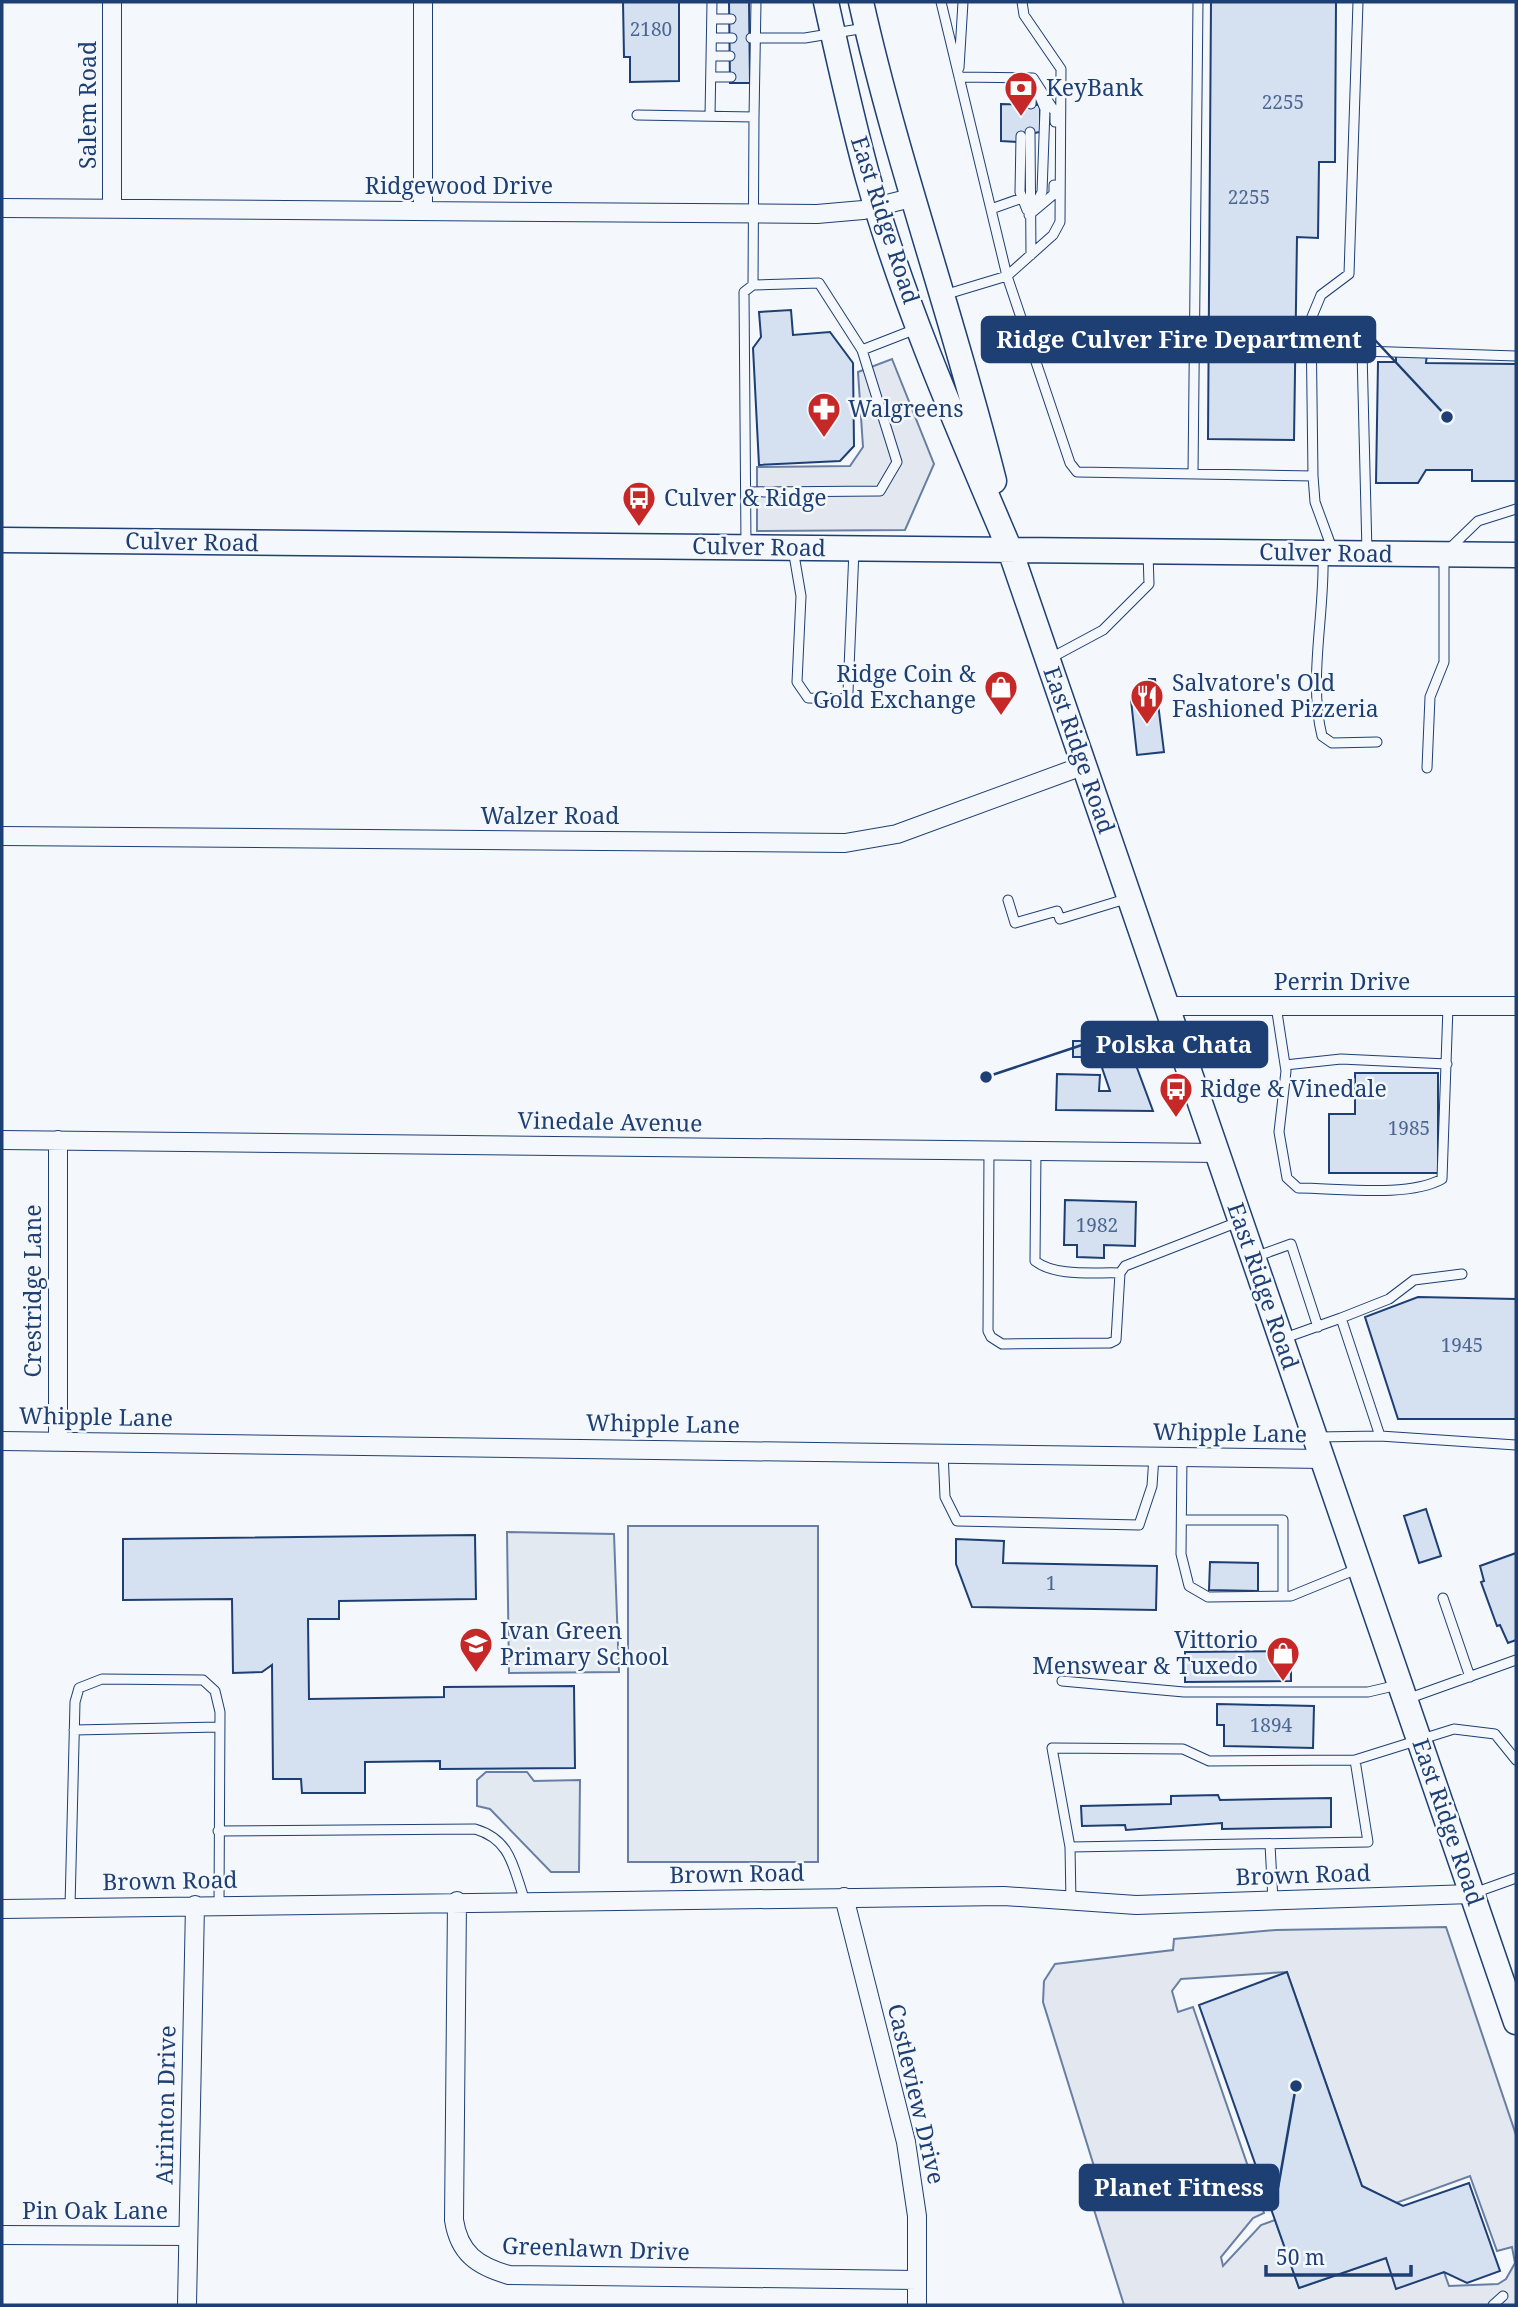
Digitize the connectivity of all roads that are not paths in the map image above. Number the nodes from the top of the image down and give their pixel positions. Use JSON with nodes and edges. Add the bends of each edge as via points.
{"nodes":[{"id":1,"x":112,"y":2,"type":"edge"},
{"id":2,"x":423,"y":2,"type":"edge"},
{"id":3,"x":712,"y":2,"type":"edge"},
{"id":4,"x":756,"y":2,"type":"edge"},
{"id":5,"x":827,"y":2,"type":"edge"},
{"id":6,"x":861,"y":2,"type":"edge"},
{"id":7,"x":941,"y":2,"type":"edge"},
{"id":8,"x":963,"y":2,"type":"edge"},
{"id":9,"x":1022,"y":2,"type":"edge"},
{"id":10,"x":1198,"y":2,"type":"edge"},
{"id":11,"x":1358,"y":2,"type":"edge"},
{"id":12,"x":712,"y":19,"type":"junction"},
{"id":13,"x":731,"y":19,"type":"dead end"},
{"id":14,"x":867,"y":28,"type":"junction"},
{"id":15,"x":833,"y":33,"type":"junction"},
{"id":16,"x":712,"y":38,"type":"junction"},
{"id":17,"x":732,"y":38,"type":"dead end"},
{"id":18,"x":753,"y":38,"type":"junction"},
{"id":19,"x":711,"y":56,"type":"junction"},
{"id":20,"x":730,"y":56,"type":"dead end"},
{"id":21,"x":711,"y":77,"type":"junction"},
{"id":22,"x":731,"y":77,"type":"dead end"},
{"id":23,"x":959,"y":77,"type":"junction"},
{"id":24,"x":1033,"y":78,"type":"junction"},
{"id":25,"x":1026,"y":104,"type":"dead end"},
{"id":26,"x":637,"y":115,"type":"dead end"},
{"id":27,"x":710,"y":116,"type":"junction"},
{"id":28,"x":754,"y":117,"type":"junction"},
{"id":29,"x":1030,"y":132,"type":"dead end"},
{"id":30,"x":1021,"y":136,"type":"dead end"},
{"id":31,"x":1024,"y":195,"type":"junction"},
{"id":32,"x":915,"y":197,"type":"junction"},
{"id":33,"x":877,"y":207,"type":"junction"},
{"id":34,"x":2,"y":208,"type":"edge"},
{"id":35,"x":112,"y":209,"type":"junction"},
{"id":36,"x":991,"y":209,"type":"junction"},
{"id":37,"x":424,"y":210,"type":"junction"},
{"id":38,"x":752,"y":214,"type":"junction"},
{"id":39,"x":1029,"y":215,"type":"junction"},
{"id":40,"x":1031,"y":255,"type":"junction"},
{"id":41,"x":1007,"y":276,"type":"junction"},
{"id":42,"x":753,"y":285,"type":"junction"},
{"id":43,"x":943,"y":295,"type":"junction"},
{"id":44,"x":920,"y":327,"type":"junction"},
{"id":45,"x":862,"y":350,"type":"junction"},
{"id":46,"x":1516,"y":356,"type":"edge"},
{"id":47,"x":1193,"y":474,"type":"junction"},
{"id":48,"x":1313,"y":475,"type":"junction"},
{"id":49,"x":746,"y":492,"type":"junction"},
{"id":50,"x":1516,"y":509,"type":"edge"},
{"id":51,"x":2,"y":540,"type":"edge"},
{"id":52,"x":746,"y":547,"type":"junction"},
{"id":53,"x":793,"y":548,"type":"junction"},
{"id":54,"x":854,"y":548,"type":"junction"},
{"id":55,"x":1010,"y":550,"type":"junction"},
{"id":56,"x":1147,"y":551,"type":"junction"},
{"id":57,"x":1328,"y":553,"type":"junction"},
{"id":58,"x":1367,"y":553,"type":"junction"},
{"id":59,"x":1444,"y":554,"type":"junction"},
{"id":60,"x":1516,"y":555,"type":"edge"},
{"id":61,"x":1048,"y":659,"type":"junction"},
{"id":62,"x":1377,"y":743,"type":"dead end"},
{"id":63,"x":1084,"y":765,"type":"junction"},
{"id":64,"x":1427,"y":768,"type":"dead end"},
{"id":65,"x":2,"y":836,"type":"edge"},
{"id":66,"x":1130,"y":897,"type":"junction"},
{"id":67,"x":1008,"y":900,"type":"dead end"},
{"id":68,"x":1167,"y":1006,"type":"junction"},
{"id":69,"x":1276,"y":1006,"type":"junction"},
{"id":70,"x":1448,"y":1006,"type":"junction"},
{"id":71,"x":1516,"y":1006,"type":"edge"},
{"id":72,"x":1447,"y":1064,"type":"junction"},
{"id":73,"x":1285,"y":1065,"type":"junction"},
{"id":74,"x":2,"y":1140,"type":"edge"},
{"id":75,"x":58,"y":1140,"type":"junction"},
{"id":76,"x":989,"y":1150,"type":"junction"},
{"id":77,"x":1036,"y":1151,"type":"junction"},
{"id":78,"x":1217,"y":1153,"type":"junction"},
{"id":79,"x":1241,"y":1221,"type":"junction"},
{"id":80,"x":1254,"y":1258,"type":"junction"},
{"id":81,"x":1120,"y":1273,"type":"junction"},
{"id":82,"x":1462,"y":1275,"type":"dead end"},
{"id":83,"x":1341,"y":1318,"type":"junction"},
{"id":84,"x":1318,"y":1326,"type":"junction"},
{"id":85,"x":1282,"y":1339,"type":"junction"},
{"id":86,"x":1380,"y":1436,"type":"junction"},
{"id":87,"x":2,"y":1441,"type":"edge"},
{"id":88,"x":58,"y":1441,"type":"junction"},
{"id":89,"x":1516,"y":1445,"type":"edge"},
{"id":90,"x":1319,"y":1448,"type":"junction"},
{"id":91,"x":943,"y":1452,"type":"junction"},
{"id":92,"x":1154,"y":1456,"type":"junction"},
{"id":93,"x":1182,"y":1457,"type":"junction"},
{"id":94,"x":1182,"y":1520,"type":"junction"},
{"id":95,"x":1360,"y":1567,"type":"junction"},
{"id":96,"x":1283,"y":1596,"type":"junction"},
{"id":97,"x":1443,"y":1598,"type":"dead end"},
{"id":98,"x":1516,"y":1660,"type":"edge"},
{"id":99,"x":1470,"y":1677,"type":"junction"},
{"id":100,"x":1062,"y":1681,"type":"dead end"},
{"id":101,"x":1403,"y":1692,"type":"junction"},
{"id":102,"x":219,"y":1727,"type":"junction"},
{"id":103,"x":74,"y":1730,"type":"junction"},
{"id":104,"x":1420,"y":1740,"type":"junction"},
{"id":105,"x":1355,"y":1760,"type":"junction"},
{"id":106,"x":1516,"y":1760,"type":"edge"},
{"id":107,"x":218,"y":1831,"type":"junction"},
{"id":108,"x":1270,"y":1844,"type":"junction"},
{"id":109,"x":1070,"y":1847,"type":"junction"},
{"id":110,"x":1516,"y":1878,"type":"edge"},
{"id":111,"x":1472,"y":1894,"type":"junction"},
{"id":112,"x":844,"y":1897,"type":"junction"},
{"id":113,"x":525,"y":1900,"type":"junction"},
{"id":114,"x":457,"y":1901,"type":"junction"},
{"id":115,"x":1273,"y":1901,"type":"junction"},
{"id":116,"x":1071,"y":1902,"type":"junction"},
{"id":117,"x":195,"y":1905,"type":"junction"},
{"id":118,"x":219,"y":1905,"type":"junction"},
{"id":119,"x":70,"y":1908,"type":"junction"},
{"id":120,"x":2,"y":1909,"type":"edge"},
{"id":121,"x":1516,"y":2022,"type":"edge"},
{"id":122,"x":2,"y":2235,"type":"edge"},
{"id":123,"x":187,"y":2236,"type":"junction"},
{"id":124,"x":917,"y":2280,"type":"junction"},
{"id":125,"x":1503,"y":2296,"type":"dead end"},
{"id":126,"x":187,"y":2305,"type":"edge"},
{"id":127,"x":917,"y":2305,"type":"edge"},
{"id":128,"x":1493,"y":2305,"type":"edge"}],
"edges":[{"from":1,"to":35,"type":"street","name":"Salem Road"},
{"from":2,"to":37,"type":"street"},
{"from":3,"to":12,"type":"lane"},
{"from":4,"to":18,"type":"lane"},
{"from":5,"to":15,"type":"main road","name":"East Ridge Road"},
{"from":6,"to":14,"type":"main road","name":"East Ridge Road"},
{"from":7,"to":23,"type":"lane"},
{"from":8,"to":23,"type":"lane"},
{"from":9,"to":40,"type":"lane","via":[[1024,15],[1061,69],[1060,222]]},
{"from":10,"to":47,"type":"lane"},
{"from":11,"to":48,"type":"lane","via":[[1349,274],[1321,295],[1311,319]]},
{"from":12,"to":13,"type":"lane"},
{"from":12,"to":16,"type":"lane"},
{"from":14,"to":15,"type":"lane"},
{"from":14,"to":32,"type":"main road","name":"East Ridge Road"},
{"from":15,"to":18,"type":"lane"},
{"from":15,"to":33,"type":"main road","name":"East Ridge Road"},
{"from":16,"to":17,"type":"lane"},
{"from":16,"to":19,"type":"lane"},
{"from":18,"to":28,"type":"lane"},
{"from":19,"to":20,"type":"lane"},
{"from":19,"to":21,"type":"lane"},
{"from":21,"to":22,"type":"lane"},
{"from":21,"to":27,"type":"lane"},
{"from":23,"to":24,"type":"lane"},
{"from":23,"to":36,"type":"lane"},
{"from":24,"to":25,"type":"lane"},
{"from":24,"to":39,"type":"lane","via":[[1045,109],[1042,192]]},
{"from":24,"to":39,"type":"lane","via":[[1055,112],[1054,194]]},
{"from":26,"to":27,"type":"lane"},
{"from":27,"to":28,"type":"lane"},
{"from":28,"to":38,"type":"lane"},
{"from":29,"to":31,"type":"lane"},
{"from":30,"to":31,"type":"lane"},
{"from":31,"to":36,"type":"lane"},
{"from":31,"to":39,"type":"lane"},
{"from":32,"to":33,"type":"street","name":"Ridgewood Drive"},
{"from":32,"to":43,"type":"main road","name":"East Ridge Road"},
{"from":33,"to":38,"type":"street","name":"Ridgewood Drive","via":[[834,214]]},
{"from":33,"to":44,"type":"main road","name":"East Ridge Road"},
{"from":34,"to":35,"type":"street","name":"Ridgewood Drive"},
{"from":35,"to":37,"type":"street","name":"Ridgewood Drive"},
{"from":36,"to":41,"type":"lane"},
{"from":37,"to":38,"type":"street","name":"Ridgewood Drive"},
{"from":38,"to":42,"type":"lane"},
{"from":39,"to":40,"type":"lane"},
{"from":40,"to":41,"type":"lane"},
{"from":41,"to":43,"type":"lane"},
{"from":41,"to":47,"type":"lane","via":[[1070,463],[1077,472]]},
{"from":42,"to":45,"type":"lane","via":[[819,283]]},
{"from":42,"to":49,"type":"lane","via":[[744,292]]},
{"from":43,"to":55,"type":"main road","name":"East Ridge Road"},
{"from":44,"to":45,"type":"lane"},
{"from":44,"to":55,"type":"main road","name":"East Ridge Road"},
{"from":45,"to":49,"type":"lane","via":[[897,462],[880,491]]},
{"from":46,"to":58,"type":"lane","via":[[1362,351]]},
{"from":47,"to":48,"type":"lane"},
{"from":48,"to":57,"type":"lane"},
{"from":49,"to":52,"type":"lane"},
{"from":50,"to":59,"type":"lane","via":[[1478,521]]},
{"from":51,"to":52,"type":"main road","name":"Culver Road"},
{"from":52,"to":53,"type":"main road","name":"Culver Road"},
{"from":53,"to":54,"type":"main road","name":"Culver Road"},
{"from":53,"to":54,"type":"lane","via":[[801,596],[797,682],[808,698],[845,699]]},
{"from":54,"to":55,"type":"main road","name":"Culver Road"},
{"from":55,"to":56,"type":"main road","name":"Culver Road"},
{"from":55,"to":61,"type":"main road","name":"East Ridge Road"},
{"from":56,"to":57,"type":"main road","name":"Culver Road"},
{"from":56,"to":61,"type":"lane","via":[[1149,584],[1103,630]]},
{"from":57,"to":58,"type":"main road","name":"Culver Road"},
{"from":57,"to":62,"type":"lane","via":[[1318,639],[1322,736],[1332,743]]},
{"from":58,"to":59,"type":"main road","name":"Culver Road"},
{"from":59,"to":60,"type":"main road","name":"Culver Road"},
{"from":59,"to":64,"type":"lane","via":[[1444,662],[1430,697]]},
{"from":61,"to":63,"type":"main road","name":"East Ridge Road"},
{"from":63,"to":65,"type":"street","name":"Walzer Road","via":[[897,834],[845,843]]},
{"from":63,"to":66,"type":"main road","name":"East Ridge Road"},
{"from":66,"to":67,"type":"lane","via":[[1060,919],[1057,911],[1015,923]]},
{"from":66,"to":68,"type":"main road","name":"East Ridge Road"},
{"from":68,"to":69,"type":"street","name":"Perrin Drive"},
{"from":68,"to":78,"type":"main road","name":"East Ridge Road"},
{"from":69,"to":70,"type":"street","name":"Perrin Drive"},
{"from":69,"to":73,"type":"lane"},
{"from":70,"to":71,"type":"street","name":"Perrin Drive"},
{"from":70,"to":72,"type":"lane"},
{"from":72,"to":73,"type":"lane","via":[[1341,1059]]},
{"from":72,"to":73,"type":"lane","via":[[1442,1179],[1429,1186],[1403,1188],[1298,1188],[1287,1178],[1279,1132]]},
{"from":74,"to":75,"type":"street","name":"Vinedale Avenue"},
{"from":75,"to":76,"type":"street","name":"Vinedale Avenue"},
{"from":75,"to":88,"type":"street","name":"Crestridge Lane"},
{"from":76,"to":77,"type":"street","name":"Vinedale Avenue"},
{"from":76,"to":81,"type":"lane","via":[[991,1337],[1002,1344],[1110,1343],[1116,1340]]},
{"from":77,"to":78,"type":"street","name":"Vinedale Avenue"},
{"from":77,"to":81,"type":"lane","via":[[1035,1261],[1056,1270]]},
{"from":78,"to":79,"type":"main road","name":"East Ridge Road"},
{"from":79,"to":80,"type":"main road","name":"East Ridge Road"},
{"from":79,"to":81,"type":"lane","via":[[1135,1260]]},
{"from":80,"to":84,"type":"lane","via":[[1291,1244]]},
{"from":80,"to":85,"type":"main road","name":"East Ridge Road"},
{"from":82,"to":83,"type":"lane","via":[[1414,1280],[1389,1298]]},
{"from":83,"to":84,"type":"lane"},
{"from":83,"to":86,"type":"lane"},
{"from":84,"to":85,"type":"lane"},
{"from":85,"to":90,"type":"main road","name":"East Ridge Road"},
{"from":86,"to":89,"type":"lane"},
{"from":86,"to":90,"type":"lane"},
{"from":87,"to":88,"type":"street","name":"Whipple Lane"},
{"from":88,"to":91,"type":"street","name":"Whipple Lane"},
{"from":90,"to":93,"type":"street","name":"Whipple Lane"},
{"from":90,"to":95,"type":"main road","name":"East Ridge Road"},
{"from":91,"to":92,"type":"street","name":"Whipple Lane"},
{"from":91,"to":92,"type":"lane","via":[[945,1497],[957,1521],[1139,1525],[1152,1486]]},
{"from":92,"to":93,"type":"street","name":"Whipple Lane"},
{"from":93,"to":94,"type":"lane"},
{"from":94,"to":96,"type":"lane","via":[[1181,1554],[1189,1586],[1208,1597]]},
{"from":94,"to":96,"type":"lane","via":[[1283,1520]]},
{"from":95,"to":96,"type":"lane"},
{"from":95,"to":101,"type":"main road","name":"East Ridge Road"},
{"from":97,"to":99,"type":"lane"},
{"from":98,"to":99,"type":"lane"},
{"from":99,"to":101,"type":"lane"},
{"from":100,"to":101,"type":"lane","via":[[1197,1692]]},
{"from":101,"to":104,"type":"main road","name":"East Ridge Road"},
{"from":102,"to":103,"type":"lane"},
{"from":102,"to":103,"type":"lane","via":[[215,1691],[204,1680],[102,1679],[79,1688]]},
{"from":102,"to":107,"type":"lane"},
{"from":103,"to":119,"type":"lane"},
{"from":104,"to":105,"type":"lane"},
{"from":104,"to":106,"type":"lane","via":[[1454,1729],[1495,1734]]},
{"from":104,"to":111,"type":"main road","name":"East Ridge Road"},
{"from":105,"to":108,"type":"lane","via":[[1368,1842]]},
{"from":105,"to":109,"type":"lane","via":[[1209,1761],[1183,1749],[1052,1748]]},
{"from":107,"to":113,"type":"lane","via":[[475,1829],[493,1834],[506,1848]]},
{"from":107,"to":118,"type":"lane"},
{"from":108,"to":109,"type":"lane"},
{"from":108,"to":115,"type":"lane"},
{"from":109,"to":116,"type":"lane"},
{"from":110,"to":111,"type":"lane"},
{"from":111,"to":115,"type":"street","name":"Brown Road"},
{"from":111,"to":121,"type":"main road","name":"East Ridge Road"},
{"from":112,"to":113,"type":"street","name":"Brown Road"},
{"from":112,"to":116,"type":"street","name":"Brown Road","via":[[1004,1896]]},
{"from":112,"to":124,"type":"street","name":"Castleview Drive","via":[[906,2142],[917,2216]]},
{"from":113,"to":114,"type":"street","name":"Brown Road"},
{"from":114,"to":118,"type":"street","name":"Brown Road"},
{"from":114,"to":124,"type":"street","name":"Greenlawn Drive","via":[[454,2220],[457,2236],[474,2261],[509,2275]]},
{"from":115,"to":116,"type":"street","name":"Brown Road"},
{"from":117,"to":118,"type":"street","name":"Brown Road"},
{"from":117,"to":119,"type":"street","name":"Brown Road"},
{"from":117,"to":123,"type":"street","name":"Airinton Drive"},
{"from":119,"to":120,"type":"street","name":"Brown Road"},
{"from":122,"to":123,"type":"street","name":"Pin Oak Lane"},
{"from":123,"to":126,"type":"street","name":"Airinton Drive"},
{"from":124,"to":127,"type":"street","name":"Castleview Drive"},
{"from":125,"to":128,"type":"lane"}]}
